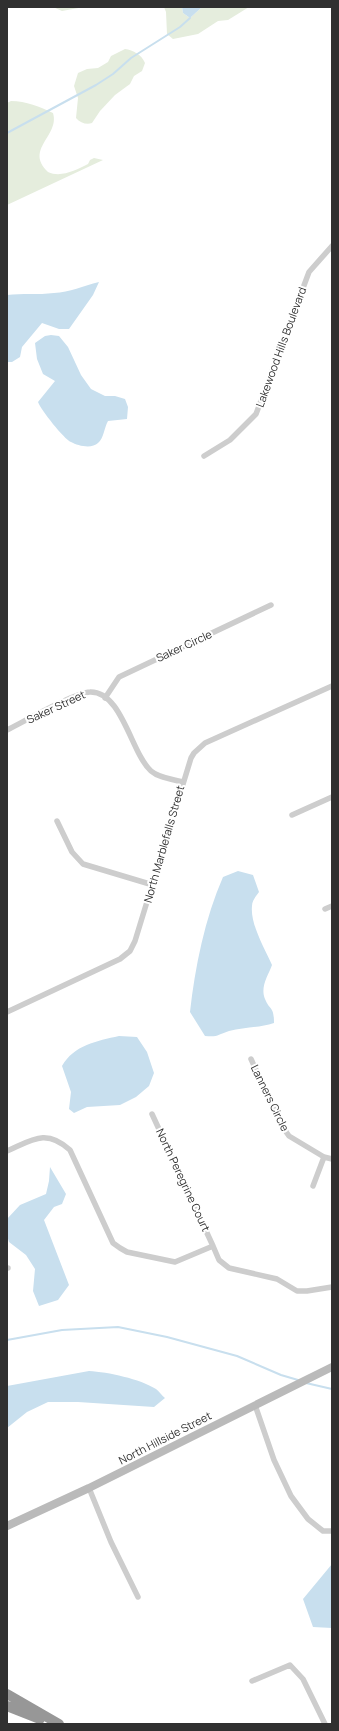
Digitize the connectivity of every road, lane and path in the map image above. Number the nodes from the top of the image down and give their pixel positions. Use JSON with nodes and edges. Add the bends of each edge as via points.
{"nodes":[{"id":1,"x":332,"y":246,"type":"edge"},
{"id":2,"x":204,"y":456,"type":"dead end"},
{"id":3,"x":271,"y":605,"type":"dead end"},
{"id":4,"x":332,"y":686,"type":"edge"},
{"id":5,"x":105,"y":698,"type":"junction"},
{"id":6,"x":7,"y":730,"type":"edge"},
{"id":7,"x":182,"y":782,"type":"junction"},
{"id":8,"x":332,"y":797,"type":"edge"},
{"id":9,"x":292,"y":815,"type":"dead end"},
{"id":10,"x":56,"y":821,"type":"dead end"},
{"id":11,"x":153,"y":885,"type":"junction"},
{"id":12,"x":332,"y":906,"type":"edge"},
{"id":13,"x":325,"y":910,"type":"dead end"},
{"id":14,"x":7,"y":1012,"type":"edge"},
{"id":15,"x":251,"y":1059,"type":"dead end"},
{"id":16,"x":152,"y":1114,"type":"dead end"},
{"id":17,"x":7,"y":1151,"type":"edge"},
{"id":18,"x":324,"y":1157,"type":"junction"},
{"id":19,"x":332,"y":1159,"type":"edge"},
{"id":20,"x":313,"y":1186,"type":"dead end"},
{"id":21,"x":213,"y":1246,"type":"junction"},
{"id":22,"x":332,"y":1287,"type":"edge"},
{"id":23,"x":332,"y":1368,"type":"edge"},
{"id":24,"x":255,"y":1405,"type":"junction"},
{"id":25,"x":89,"y":1488,"type":"junction"},
{"id":26,"x":55,"y":1504,"type":"junction"},
{"id":27,"x":7,"y":1522,"type":"edge"},
{"id":28,"x":7,"y":1526,"type":"edge"},
{"id":29,"x":332,"y":1531,"type":"edge"},
{"id":30,"x":138,"y":1597,"type":"dead end"},
{"id":31,"x":252,"y":1681,"type":"dead end"},
{"id":32,"x":7,"y":1694,"type":"edge"},
{"id":33,"x":7,"y":1706,"type":"edge"},
{"id":34,"x":51,"y":1724,"type":"edge"},
{"id":35,"x":59,"y":1724,"type":"edge"},
{"id":36,"x":325,"y":1724,"type":"edge"}],
"edges":[{"from":1,"to":2,"type":"street","name":"Lakewood Hills Boulevard","via":[[308,272],[256,414],[230,440]]},
{"from":3,"to":5,"type":"street","name":"Saker Circle","via":[[119,677]]},
{"from":4,"to":7,"type":"street","name":"North Marblefalls Street","via":[[205,743],[191,758]]},
{"from":5,"to":6,"type":"street","name":"Saker Street","via":[[90,692]]},
{"from":5,"to":7,"type":"street","via":[[114,705],[146,766],[159,776]]},
{"from":7,"to":11,"type":"street","name":"North Marblefalls Street"},
{"from":8,"to":9,"type":"street"},
{"from":10,"to":11,"type":"street","via":[[72,852],[83,864]]},
{"from":11,"to":14,"type":"street","name":"North Marblefalls Street","via":[[135,941],[126,954]]},
{"from":12,"to":13,"type":"street"},
{"from":15,"to":18,"type":"street","name":"Lanners Circle","via":[[289,1136]]},
{"from":16,"to":21,"type":"street","name":"North Peregrine Court"},
{"from":17,"to":21,"type":"street","via":[[44,1137],[58,1140],[70,1150],[113,1243],[120,1248],[175,1262]]},
{"from":18,"to":19,"type":"street","name":"Lanners Circle"},
{"from":18,"to":20,"type":"street"},
{"from":21,"to":22,"type":"street","name":"North Peregrine Court","via":[[219,1260],[229,1268],[277,1279],[297,1291]]},
{"from":23,"to":24,"type":"main road","name":"North Hillside Street"},
{"from":24,"to":25,"type":"main road","name":"North Hillside Street"},
{"from":24,"to":29,"type":"street","via":[[274,1460],[291,1496],[308,1519],[323,1531]]},
{"from":25,"to":26,"type":"main road","name":"North Hillside Street"},
{"from":25,"to":30,"type":"street","via":[[111,1542]]},
{"from":26,"to":27,"type":"main road"},
{"from":26,"to":28,"type":"main road","name":"North Hillside Street"},
{"from":31,"to":36,"type":"street","via":[[290,1665],[303,1679]]},
{"from":32,"to":35,"type":"highway"},
{"from":33,"to":34,"type":"highway"}]}
